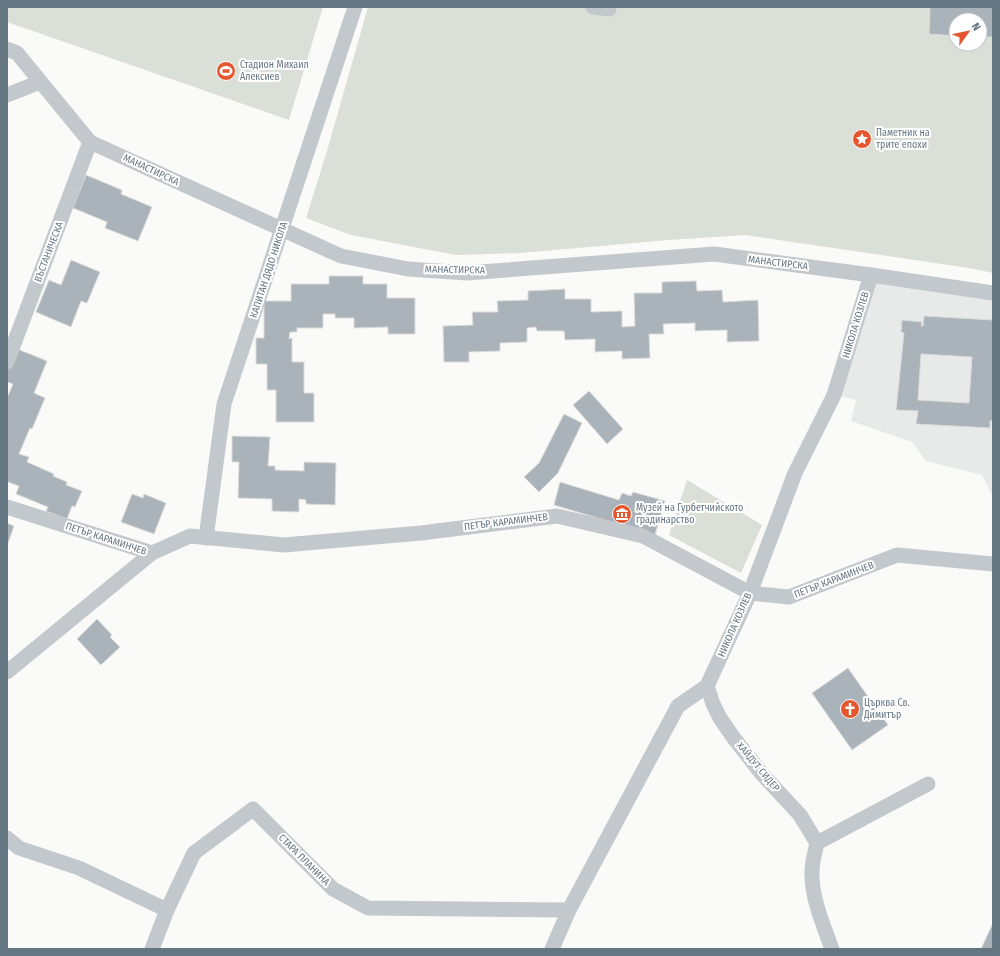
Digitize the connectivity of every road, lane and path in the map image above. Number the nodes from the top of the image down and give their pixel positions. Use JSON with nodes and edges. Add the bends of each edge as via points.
{"nodes":[{"id":1,"x":355,"y":7,"type":"edge"},
{"id":2,"x":593,"y":7,"type":"edge"},
{"id":3,"x":609,"y":7,"type":"edge"},
{"id":4,"x":7,"y":49,"type":"edge"},
{"id":5,"x":40,"y":82,"type":"junction"},
{"id":6,"x":7,"y":95,"type":"edge"},
{"id":7,"x":90,"y":142,"type":"junction"},
{"id":8,"x":282,"y":230,"type":"junction"},
{"id":9,"x":872,"y":275,"type":"junction"},
{"id":10,"x":993,"y":293,"type":"edge"},
{"id":11,"x":7,"y":362,"type":"edge"},
{"id":12,"x":7,"y":507,"type":"edge"},
{"id":13,"x":206,"y":538,"type":"junction"},
{"id":14,"x":152,"y":553,"type":"junction"},
{"id":15,"x":993,"y":564,"type":"edge"},
{"id":16,"x":750,"y":593,"type":"junction"},
{"id":17,"x":7,"y":672,"type":"edge"},
{"id":18,"x":708,"y":686,"type":"junction"},
{"id":19,"x":928,"y":784,"type":"dead end"},
{"id":20,"x":7,"y":838,"type":"edge"},
{"id":21,"x":817,"y":843,"type":"junction"},
{"id":22,"x":167,"y":910,"type":"junction"},
{"id":23,"x":569,"y":910,"type":"junction"},
{"id":24,"x":152,"y":949,"type":"edge"},
{"id":25,"x":552,"y":949,"type":"edge"},
{"id":26,"x":832,"y":949,"type":"edge"}],
"edges":[{"from":1,"to":8,"type":"street","name":"КАПИТАН ДЯДО НИКОЛА"},
{"from":2,"to":3,"type":"street"},
{"from":4,"to":5,"type":"street","name":"МАНАСТИРСКА","via":[[17,53]]},
{"from":5,"to":6,"type":"street"},
{"from":5,"to":7,"type":"street","name":"МАНАСТИРСКА"},
{"from":7,"to":8,"type":"street","name":"МАНАСТИРСКА"},
{"from":7,"to":11,"type":"street","name":"ВЪСТАНИЧЕСКА"},
{"from":8,"to":9,"type":"street","name":"МАНАСТИРСКА","via":[[341,256],[408,269],[467,273],[714,254]]},
{"from":8,"to":13,"type":"street","name":"КАПИТАН ДЯДО НИКОЛА","via":[[224,404]]},
{"from":9,"to":10,"type":"street","name":"МАНАСТИРСКА"},
{"from":9,"to":16,"type":"street","name":"НИКОЛА КОЗЛЕВ","via":[[834,395],[795,473]]},
{"from":12,"to":14,"type":"street","name":"ПЕТЪР КАРАМИНЧЕВ"},
{"from":13,"to":14,"type":"street","name":"ПЕТЪР КАРАМИНЧЕВ","via":[[190,536]]},
{"from":13,"to":16,"type":"street","name":"ПЕТЪР КАРАМИНЧЕВ","via":[[284,545],[422,533],[557,516],[643,536]]},
{"from":14,"to":17,"type":"street"},
{"from":15,"to":16,"type":"street","name":"ПЕТЪР КАРАМИНЧЕВ","via":[[897,555],[790,597]]},
{"from":16,"to":18,"type":"street","name":"НИКОЛА КОЗЛЕВ"},
{"from":18,"to":21,"type":"street","name":"ХАЙДУТ СИДЕР","via":[[713,704],[733,737],[762,774],[800,815]]},
{"from":18,"to":23,"type":"street","via":[[678,706]]},
{"from":19,"to":21,"type":"street"},
{"from":20,"to":22,"type":"street","via":[[20,848],[79,868]]},
{"from":21,"to":26,"type":"street","via":[[812,869],[812,887]]},
{"from":22,"to":23,"type":"street","name":"СТАРА ПЛАНИНА","via":[[194,853],[253,809],[333,889],[368,908]]},
{"from":22,"to":24,"type":"street","name":"СТАРА ПЛАНИНА"},
{"from":23,"to":25,"type":"street"}]}
